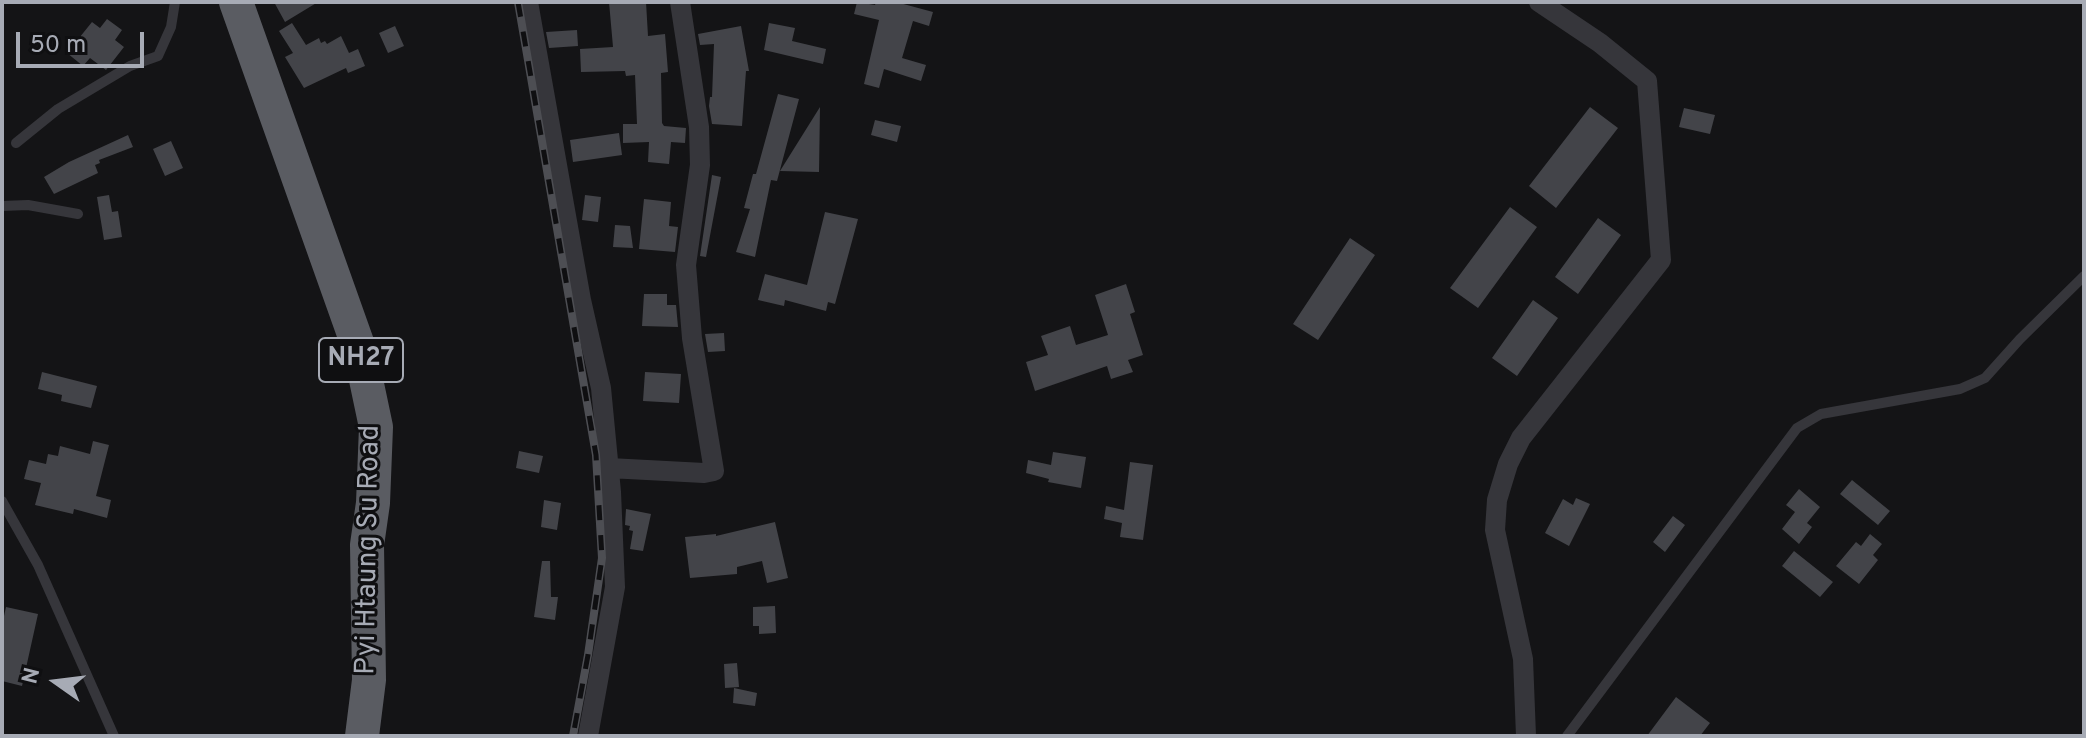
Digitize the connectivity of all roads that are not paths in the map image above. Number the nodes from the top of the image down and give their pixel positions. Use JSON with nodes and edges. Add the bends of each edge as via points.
{"nodes":[{"id":1,"x":175,"y":2,"type":"edge"},
{"id":2,"x":236,"y":2,"type":"edge"},
{"id":3,"x":528,"y":2,"type":"edge"},
{"id":4,"x":680,"y":2,"type":"edge"},
{"id":5,"x":1539,"y":2,"type":"edge"},
{"id":6,"x":16,"y":143,"type":"dead end"},
{"id":7,"x":2,"y":206,"type":"edge"},
{"id":8,"x":78,"y":214,"type":"dead end"},
{"id":9,"x":2084,"y":276,"type":"edge"},
{"id":10,"x":609,"y":468,"type":"junction"},
{"id":11,"x":2,"y":501,"type":"edge"},
{"id":12,"x":114,"y":736,"type":"edge"},
{"id":13,"x":362,"y":736,"type":"edge"},
{"id":14,"x":588,"y":736,"type":"edge"},
{"id":15,"x":1526,"y":736,"type":"edge"},
{"id":16,"x":1567,"y":736,"type":"edge"}],
"edges":[{"from":1,"to":6,"type":"lane","via":[[158,56],[130,66],[58,109]]},
{"from":2,"to":13,"type":"highway","name":"Pyi Htaung Su Road","number":"NH27","via":[[360,351],[376,427],[367,545],[369,680]]},
{"from":3,"to":10,"type":"street","via":[[601,388]]},
{"from":4,"to":10,"type":"street","via":[[700,165],[686,265],[714,471]]},
{"from":5,"to":15,"type":"street","via":[[1647,81],[1661,260],[1521,438],[1497,500],[1495,530],[1523,659]]},
{"from":7,"to":8,"type":"lane"},
{"from":9,"to":16,"type":"lane","via":[[1985,378],[1960,389],[1821,414],[1797,428]]},
{"from":10,"to":14,"type":"street","via":[[615,587]]},
{"from":11,"to":12,"type":"lane","via":[[38,565]]}]}
